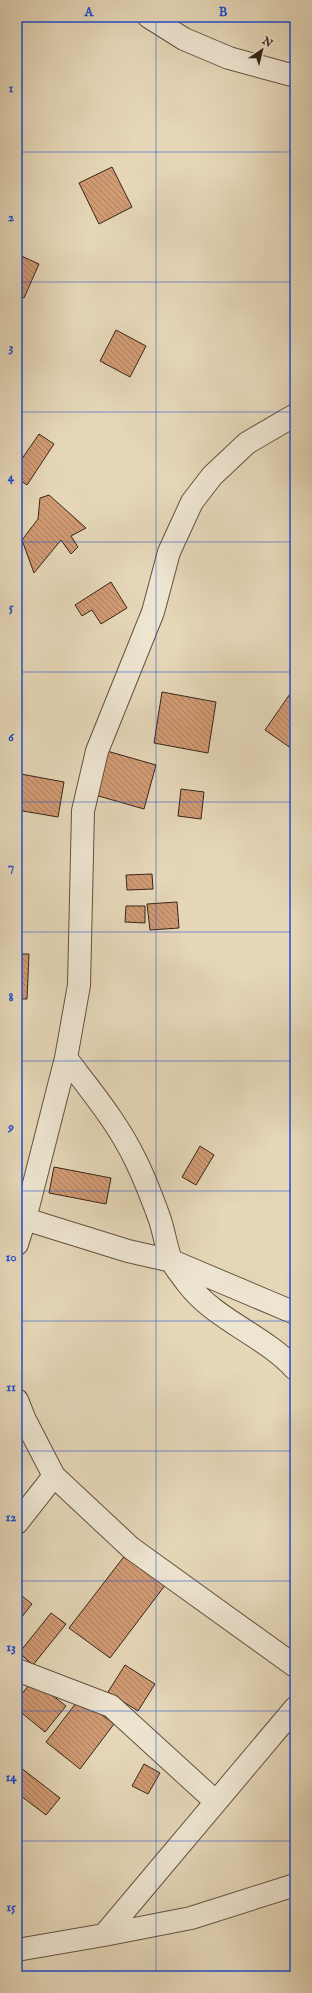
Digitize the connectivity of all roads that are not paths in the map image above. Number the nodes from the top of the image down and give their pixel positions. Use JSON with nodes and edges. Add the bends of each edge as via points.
{"nodes":[{"id":1,"x":149,"y":17,"type":"edge"},
{"id":2,"x":295,"y":76,"type":"edge"},
{"id":3,"x":295,"y":414,"type":"edge"},
{"id":4,"x":66,"y":1058,"type":"junction"},
{"id":5,"x":21,"y":1221,"type":"edge"},
{"id":6,"x":17,"y":1244,"type":"edge"},
{"id":7,"x":172,"y":1261,"type":"junction"},
{"id":8,"x":295,"y":1313,"type":"edge"},
{"id":9,"x":295,"y":1369,"type":"edge"},
{"id":10,"x":17,"y":1400,"type":"edge"},
{"id":11,"x":54,"y":1476,"type":"junction"},
{"id":12,"x":17,"y":1523,"type":"edge"},
{"id":13,"x":295,"y":1666,"type":"edge"},
{"id":14,"x":17,"y":1670,"type":"edge"},
{"id":15,"x":295,"y":1708,"type":"edge"},
{"id":16,"x":216,"y":1802,"type":"junction"},
{"id":17,"x":295,"y":1885,"type":"edge"},
{"id":18,"x":104,"y":1935,"type":"junction"},
{"id":19,"x":17,"y":1950,"type":"edge"}],
"edges":[{"from":1,"to":2,"type":"street","via":[[184,39],[229,58]]},
{"from":3,"to":4,"type":"street","via":[[247,442],[212,476],[192,502],[169,552],[153,612],[97,751],[82,811],[79,985]]},
{"from":4,"to":5,"type":"street"},
{"from":4,"to":7,"type":"street","via":[[109,1116],[136,1160],[160,1218]]},
{"from":5,"to":6,"type":"street"},
{"from":5,"to":7,"type":"street"},
{"from":7,"to":8,"type":"street"},
{"from":7,"to":9,"type":"street","via":[[187,1284],[205,1302],[229,1322],[289,1362]]},
{"from":10,"to":11,"type":"street"},
{"from":11,"to":12,"type":"street"},
{"from":11,"to":13,"type":"street","via":[[131,1548]]},
{"from":14,"to":16,"type":"street","via":[[111,1706]]},
{"from":15,"to":16,"type":"street"},
{"from":16,"to":18,"type":"street"},
{"from":17,"to":18,"type":"street","via":[[191,1918]]},
{"from":18,"to":19,"type":"street"}]}
